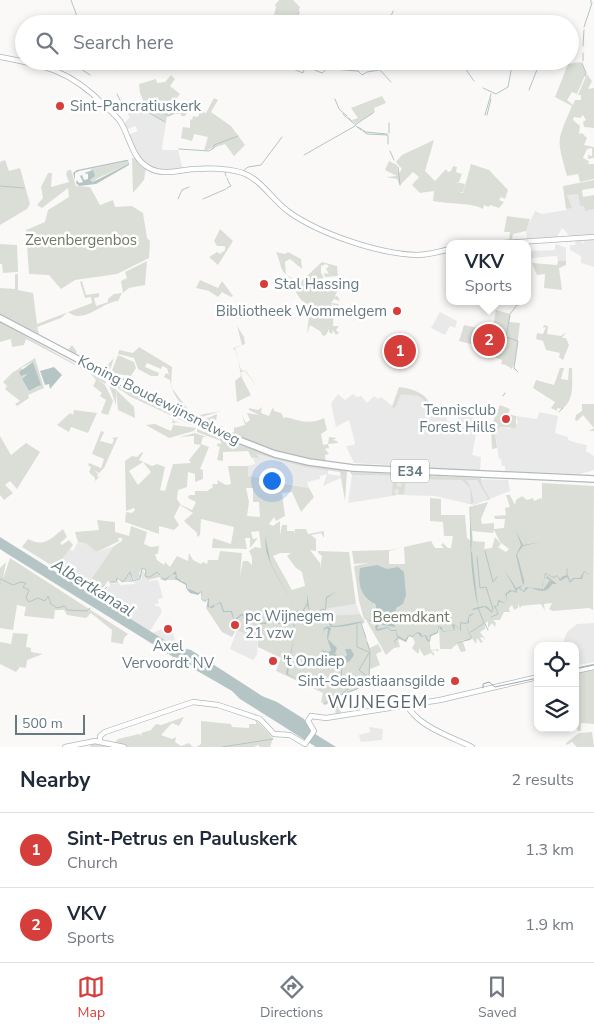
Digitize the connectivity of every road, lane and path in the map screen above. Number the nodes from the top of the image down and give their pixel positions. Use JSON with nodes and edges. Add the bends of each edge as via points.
{"nodes":[{"id":1,"x":0,"y":57,"type":"edge"},
{"id":2,"x":15,"y":60,"type":"edge"},
{"id":3,"x":50,"y":70,"type":"edge"},
{"id":4,"x":594,"y":237,"type":"edge"},
{"id":5,"x":531,"y":241,"type":"edge"},
{"id":6,"x":446,"y":250,"type":"edge"},
{"id":7,"x":0,"y":320,"type":"edge"},
{"id":8,"x":594,"y":481,"type":"edge"},
{"id":9,"x":594,"y":665,"type":"edge"},
{"id":10,"x":579,"y":669,"type":"edge"},
{"id":11,"x":534,"y":679,"type":"edge"},
{"id":12,"x":407,"y":704,"type":"junction"},
{"id":13,"x":101,"y":738,"type":"junction"},
{"id":14,"x":65,"y":747,"type":"edge"},
{"id":15,"x":124,"y":747,"type":"edge"},
{"id":16,"x":128,"y":747,"type":"edge"},
{"id":17,"x":472,"y":747,"type":"edge"}],
"edges":[{"from":1,"to":2,"type":"main road"},
{"from":3,"to":6,"type":"main road","via":[[88,88],[118,118],[138,158],[147,167],[166,172],[214,170],[248,175],[281,206],[303,221],[368,246],[416,255]]},
{"from":4,"to":5,"type":"main road"},
{"from":7,"to":8,"type":"highway","name":"Koning Boudewijnsnelweg","number":"E34","via":[[208,428],[275,454],[353,468]]},
{"from":9,"to":10,"type":"main road"},
{"from":11,"to":12,"type":"main road"},
{"from":12,"to":13,"type":"main road","via":[[309,719],[314,730],[306,743],[290,735],[274,734],[260,720],[219,705],[193,702],[109,731]]},
{"from":12,"to":17,"type":"main road","via":[[410,712],[431,728]]},
{"from":13,"to":14,"type":"main road"},
{"from":13,"to":15,"type":"main road"},
{"from":13,"to":16,"type":"main road"}]}
